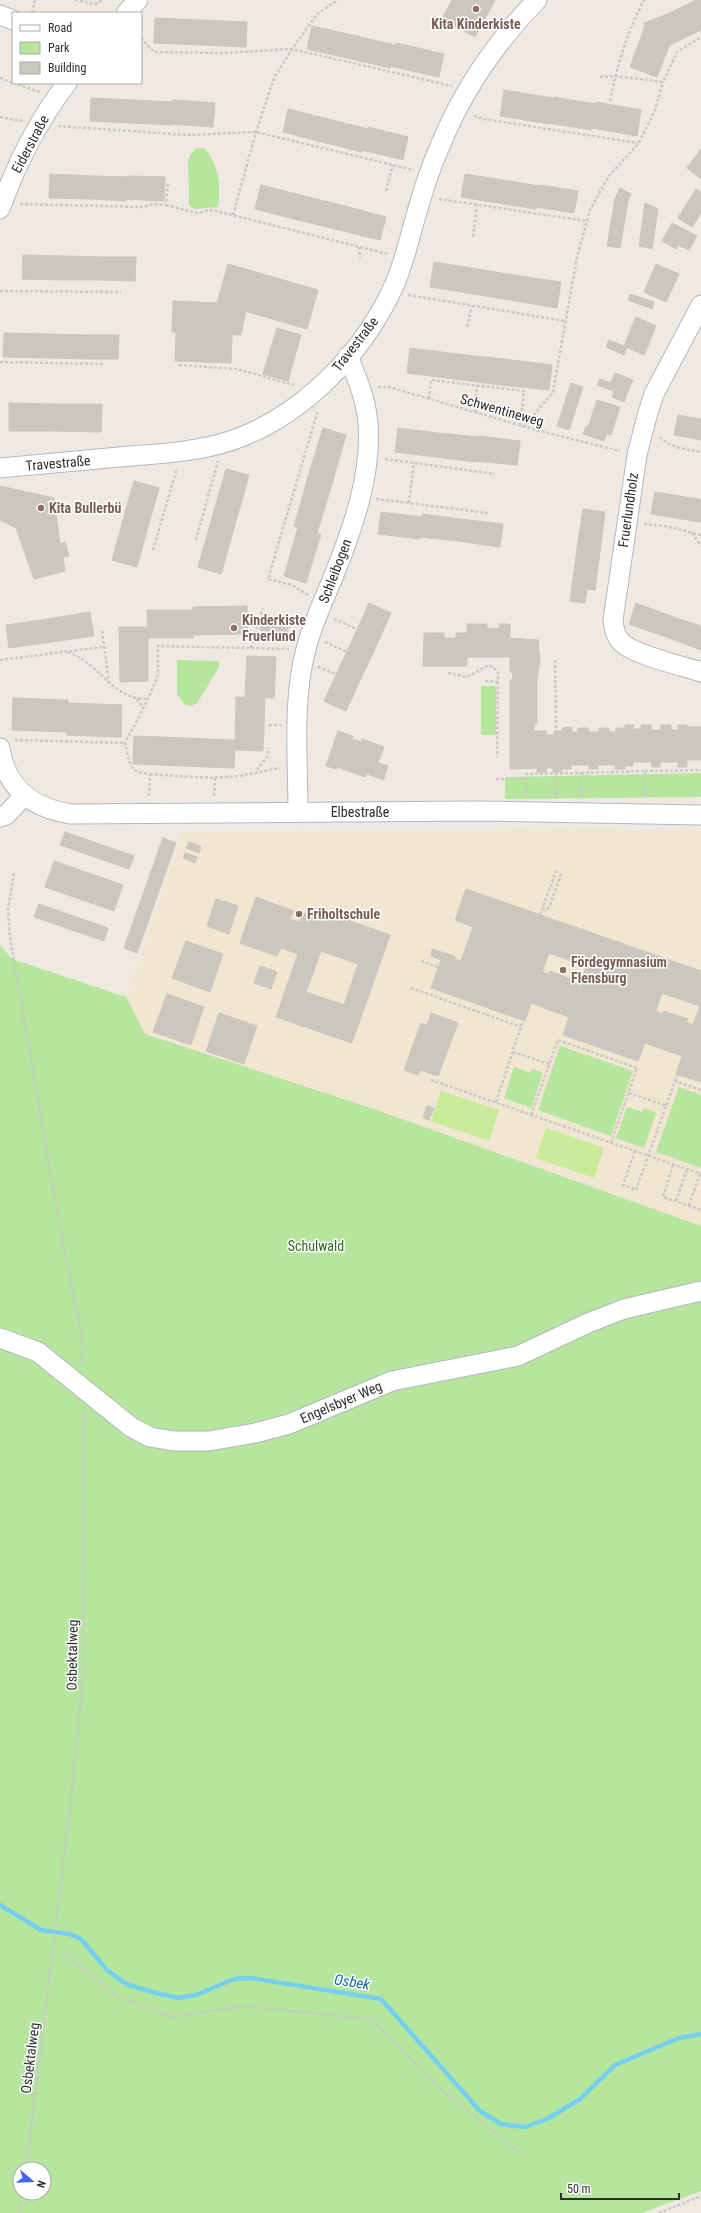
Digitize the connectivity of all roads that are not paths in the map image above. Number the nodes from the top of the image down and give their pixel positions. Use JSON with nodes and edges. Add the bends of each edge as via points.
{"nodes":[{"id":1,"x":138,"y":0,"type":"edge"},
{"id":2,"x":537,"y":0,"type":"edge"},
{"id":3,"x":127,"y":12,"type":"edge"},
{"id":4,"x":0,"y":15,"type":"edge"},
{"id":5,"x":12,"y":20,"type":"edge"},
{"id":6,"x":61,"y":90,"type":"edge"},
{"id":7,"x":2,"y":205,"type":"edge"},
{"id":8,"x":701,"y":305,"type":"edge"},
{"id":9,"x":348,"y":356,"type":"junction"},
{"id":10,"x":0,"y":468,"type":"edge"},
{"id":11,"x":701,"y":672,"type":"edge"},
{"id":12,"x":4,"y":744,"type":"edge"},
{"id":13,"x":24,"y":796,"type":"junction"},
{"id":14,"x":298,"y":812,"type":"junction"},
{"id":15,"x":701,"y":815,"type":"edge"},
{"id":16,"x":0,"y":817,"type":"edge"},
{"id":17,"x":701,"y":1292,"type":"edge"},
{"id":18,"x":0,"y":1338,"type":"edge"}],
"edges":[{"from":1,"to":3,"type":"street"},
{"from":2,"to":9,"type":"street","name":"Travestraße","via":[[515,22],[460,101],[420,199],[393,289],[371,328]]},
{"from":4,"to":5,"type":"street"},
{"from":6,"to":7,"type":"street","name":"Eiderstraße","via":[[17,167]]},
{"from":8,"to":11,"type":"street","name":"Fruerlundholz","via":[[657,388],[647,416],[637,455],[613,620],[615,633],[632,650]]},
{"from":9,"to":10,"type":"street","name":"Travestraße","via":[[313,394],[291,411],[255,432],[216,445],[178,452]]},
{"from":9,"to":14,"type":"street","name":"Schleibogen","via":[[362,388],[368,423],[366,457],[360,497],[347,540],[308,642],[297,698]]},
{"from":12,"to":13,"type":"street","via":[[1,757],[11,780]]},
{"from":13,"to":14,"type":"street","name":"Elbestraße","via":[[52,811],[71,814]]},
{"from":13,"to":16,"type":"street","via":[[6,815]]},
{"from":14,"to":15,"type":"street","name":"Elbestraße"},
{"from":17,"to":18,"type":"street","name":"Engelsbyer Weg","via":[[624,1309],[518,1356],[392,1381],[289,1424],[255,1433],[209,1440],[174,1441],[150,1437],[131,1427],[38,1352]]}]}
